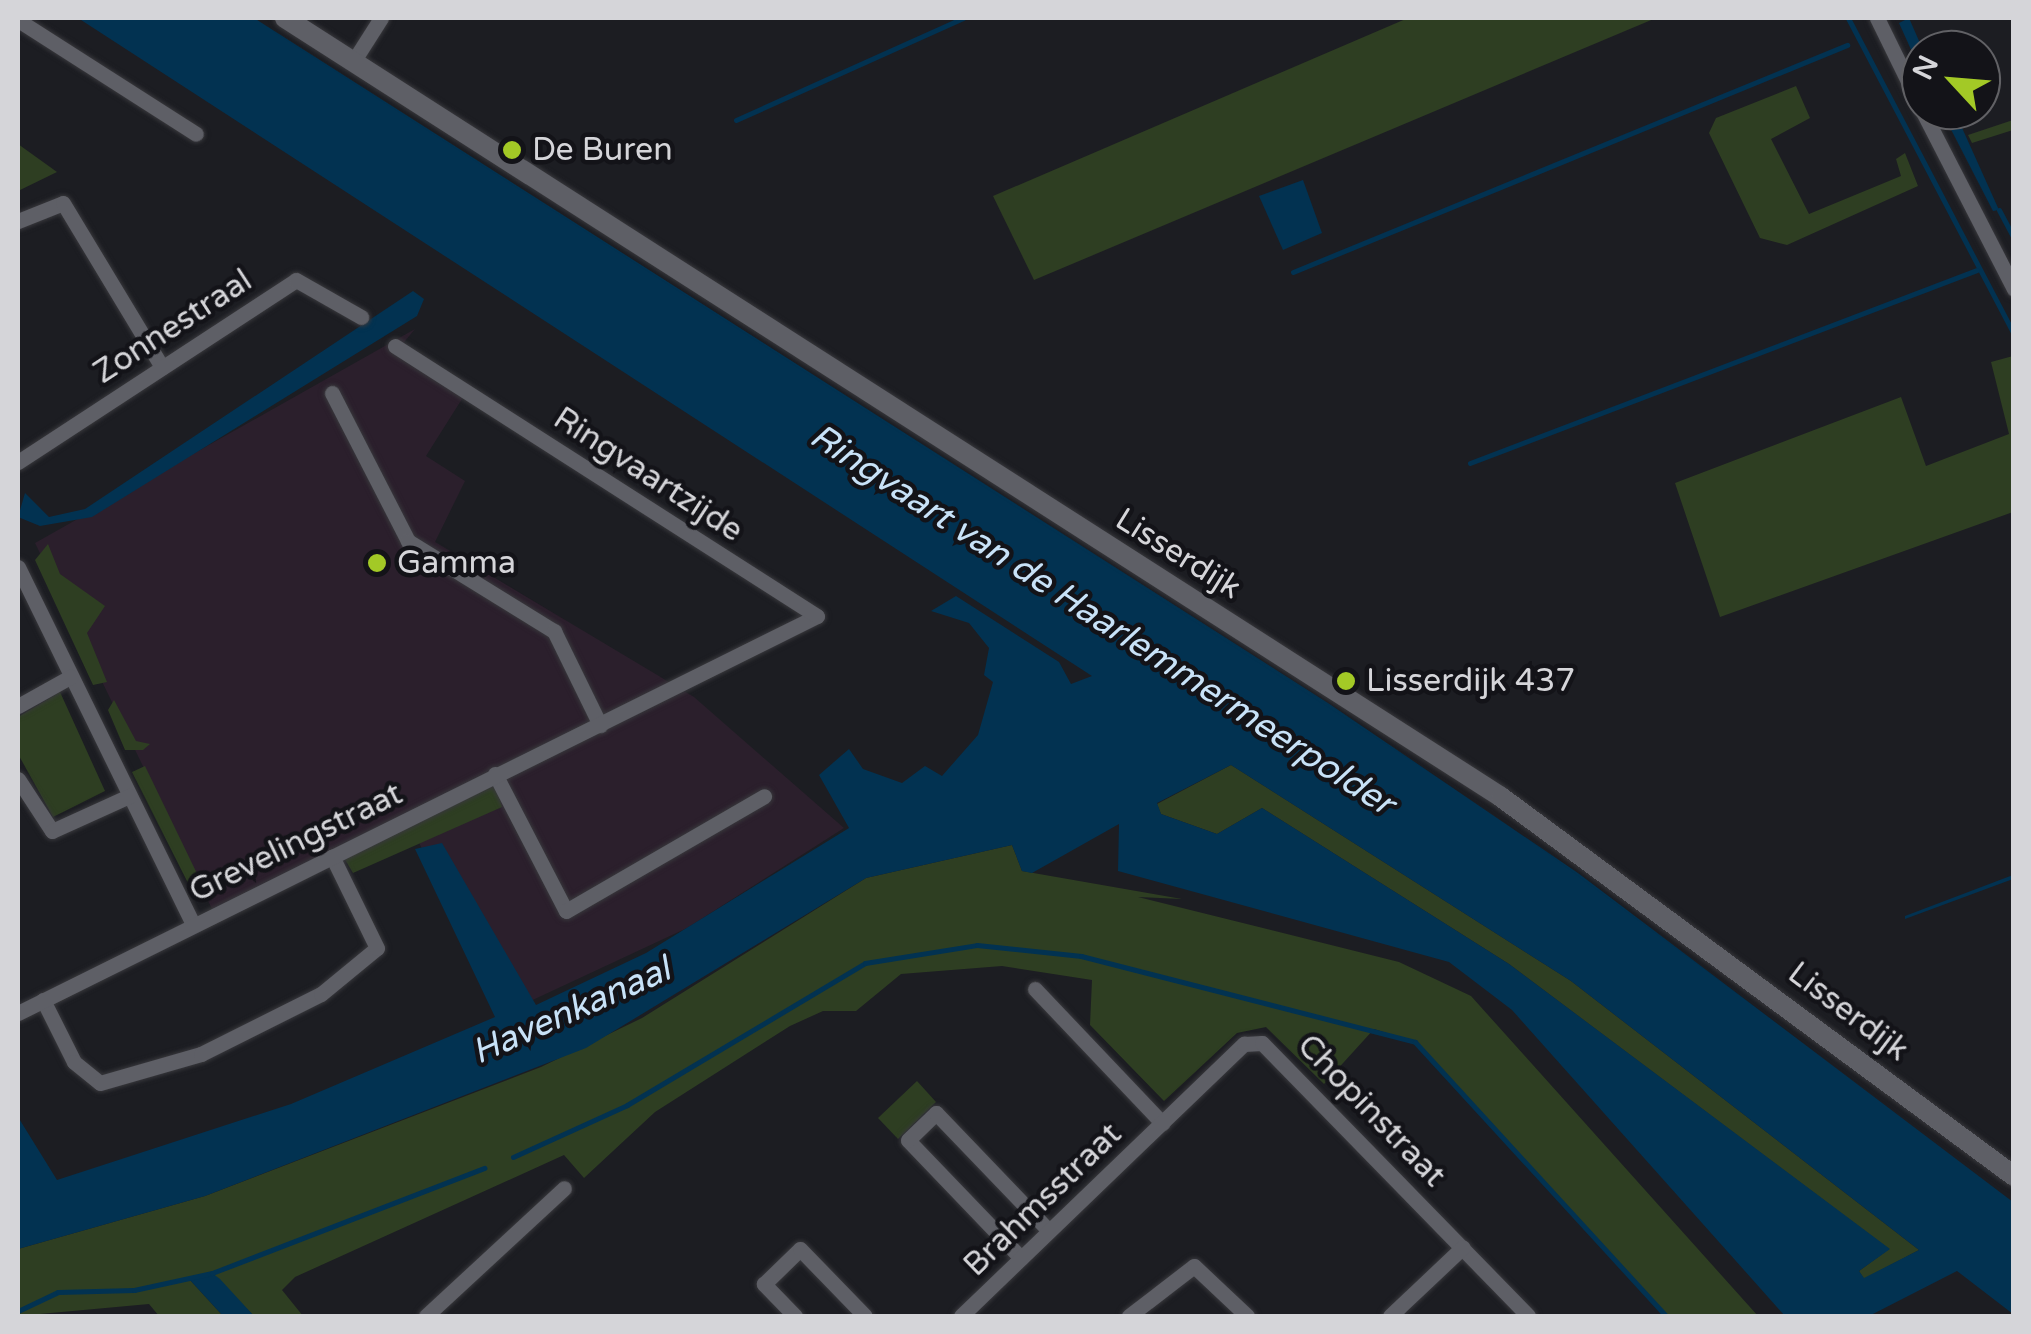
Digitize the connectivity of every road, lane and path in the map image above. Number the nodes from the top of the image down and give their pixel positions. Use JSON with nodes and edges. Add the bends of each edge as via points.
{"nodes":[{"id":1,"x":285,"y":18,"type":"edge"},
{"id":2,"x":381,"y":18,"type":"edge"},
{"id":3,"x":1877,"y":18,"type":"edge"},
{"id":4,"x":18,"y":20,"type":"edge"},
{"id":5,"x":353,"y":62,"type":"junction"},
{"id":6,"x":1901,"y":68,"type":"edge"},
{"id":7,"x":1932,"y":130,"type":"edge"},
{"id":8,"x":196,"y":134,"type":"dead end"},
{"id":9,"x":18,"y":221,"type":"edge"},
{"id":10,"x":2014,"y":289,"type":"edge"},
{"id":11,"x":361,"y":317,"type":"dead end"},
{"id":12,"x":395,"y":346,"type":"dead end"},
{"id":13,"x":162,"y":367,"type":"junction"},
{"id":14,"x":332,"y":394,"type":"dead end"},
{"id":15,"x":18,"y":462,"type":"edge"},
{"id":16,"x":18,"y":567,"type":"edge"},
{"id":17,"x":758,"y":644,"type":"joint"},
{"id":18,"x":70,"y":677,"type":"junction"},
{"id":19,"x":18,"y":706,"type":"edge"},
{"id":20,"x":600,"y":725,"type":"junction"},
{"id":21,"x":496,"y":774,"type":"junction"},
{"id":22,"x":18,"y":779,"type":"edge"},
{"id":23,"x":130,"y":796,"type":"junction"},
{"id":24,"x":764,"y":796,"type":"dead end"},
{"id":25,"x":332,"y":856,"type":"junction"},
{"id":26,"x":193,"y":924,"type":"junction"},
{"id":27,"x":1036,"y":989,"type":"dead end"},
{"id":28,"x":43,"y":1000,"type":"junction"},
{"id":29,"x":18,"y":1013,"type":"edge"},
{"id":30,"x":1162,"y":1123,"type":"junction"},
{"id":31,"x":2014,"y":1176,"type":"edge"},
{"id":32,"x":564,"y":1188,"type":"dead end"},
{"id":33,"x":1049,"y":1232,"type":"junction"},
{"id":34,"x":1463,"y":1247,"type":"junction"},
{"id":35,"x":1022,"y":1258,"type":"junction"},
{"id":36,"x":426,"y":1316,"type":"edge"},
{"id":37,"x":795,"y":1316,"type":"edge"},
{"id":38,"x":865,"y":1316,"type":"edge"},
{"id":39,"x":961,"y":1316,"type":"edge"},
{"id":40,"x":1129,"y":1316,"type":"edge"},
{"id":41,"x":1247,"y":1316,"type":"edge"},
{"id":42,"x":1390,"y":1316,"type":"edge"},
{"id":43,"x":1528,"y":1316,"type":"edge"}],
"edges":[{"from":1,"to":5,"type":"street","name":"Lisserdijk"},
{"from":2,"to":5,"type":"street"},
{"from":3,"to":6,"type":"street"},
{"from":4,"to":8,"type":"street"},
{"from":5,"to":31,"type":"street","name":"Lisserdijk","via":[[1501,797]]},
{"from":7,"to":10,"type":"street"},
{"from":9,"to":13,"type":"street","via":[[63,204]]},
{"from":11,"to":13,"type":"street","name":"Zonnestraal","via":[[296,280]]},
{"from":12,"to":17,"type":"street","name":"Ringvaartzijde","via":[[817,616]]},
{"from":13,"to":15,"type":"street","name":"Zonnestraal"},
{"from":14,"to":20,"type":"street","via":[[408,541],[554,630]]},
{"from":16,"to":18,"type":"street"},
{"from":17,"to":20,"type":"street","name":"Grevelingstraat"},
{"from":18,"to":19,"type":"street"},
{"from":18,"to":23,"type":"street"},
{"from":20,"to":21,"type":"street","name":"Grevelingstraat"},
{"from":21,"to":24,"type":"street","via":[[566,911]]},
{"from":21,"to":25,"type":"street","name":"Grevelingstraat"},
{"from":22,"to":23,"type":"street","via":[[52,831]]},
{"from":23,"to":26,"type":"street"},
{"from":25,"to":26,"type":"street","name":"Grevelingstraat"},
{"from":25,"to":28,"type":"street","via":[[377,948],[322,994],[218,1045],[100,1083],[74,1062]]},
{"from":26,"to":28,"type":"street","name":"Grevelingstraat"},
{"from":27,"to":30,"type":"street"},
{"from":28,"to":29,"type":"street","name":"Grevelingstraat"},
{"from":30,"to":33,"type":"street","name":"Brahmsstraat"},
{"from":30,"to":34,"type":"street","name":"Chopinstraat","via":[[1244,1044],[1262,1043]]},
{"from":32,"to":36,"type":"street"},
{"from":33,"to":35,"type":"street","name":"Brahmsstraat"},
{"from":33,"to":35,"type":"street","via":[[936,1113],[908,1140]]},
{"from":34,"to":42,"type":"street"},
{"from":34,"to":43,"type":"street","name":"Chopinstraat"},
{"from":35,"to":39,"type":"street","name":"Brahmsstraat"},
{"from":37,"to":38,"type":"street","via":[[764,1284],[800,1249]]},
{"from":40,"to":41,"type":"street","via":[[1194,1266]]}]}
